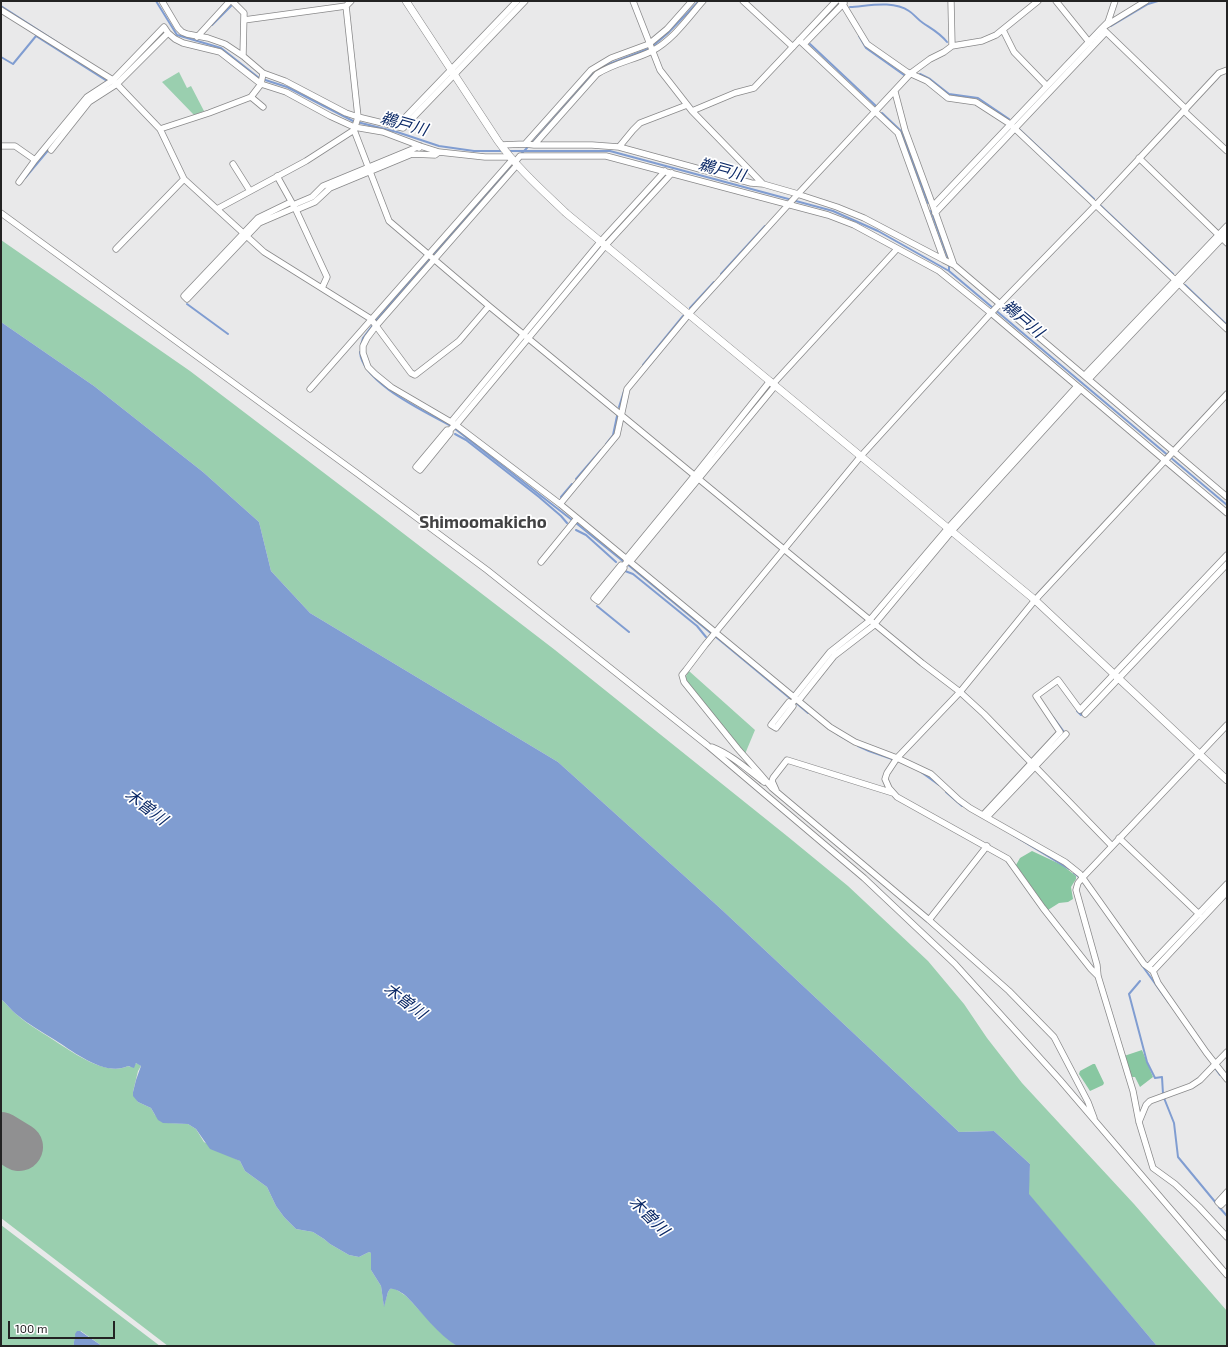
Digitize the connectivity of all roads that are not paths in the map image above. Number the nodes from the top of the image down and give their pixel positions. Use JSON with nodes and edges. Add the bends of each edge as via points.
{"nodes":[{"id":1,"x":162,"y":1,"type":"edge"},
{"id":2,"x":231,"y":1,"type":"edge"},
{"id":3,"x":351,"y":1,"type":"edge"},
{"id":4,"x":406,"y":1,"type":"edge"},
{"id":5,"x":517,"y":1,"type":"edge"},
{"id":6,"x":525,"y":1,"type":"edge"},
{"id":7,"x":633,"y":1,"type":"edge"},
{"id":8,"x":692,"y":1,"type":"edge"},
{"id":9,"x":703,"y":1,"type":"edge"},
{"id":10,"x":743,"y":1,"type":"edge"},
{"id":11,"x":951,"y":1,"type":"edge"},
{"id":12,"x":1038,"y":1,"type":"edge"},
{"id":13,"x":1056,"y":1,"type":"edge"},
{"id":14,"x":1115,"y":1,"type":"edge"},
{"id":15,"x":1146,"y":1,"type":"edge"},
{"id":16,"x":833,"y":2,"type":"edge"},
{"id":17,"x":843,"y":2,"type":"edge"},
{"id":18,"x":346,"y":6,"type":"junction"},
{"id":19,"x":1,"y":10,"type":"edge"},
{"id":20,"x":244,"y":20,"type":"junction"},
{"id":21,"x":1003,"y":30,"type":"junction"},
{"id":22,"x":1104,"y":30,"type":"junction"},
{"id":23,"x":806,"y":33,"type":"junction"},
{"id":24,"x":197,"y":37,"type":"junction"},
{"id":25,"x":810,"y":38,"type":"junction"},
{"id":26,"x":799,"y":40,"type":"junction"},
{"id":27,"x":1089,"y":42,"type":"junction"},
{"id":28,"x":649,"y":44,"type":"junction"},
{"id":29,"x":804,"y":44,"type":"junction"},
{"id":30,"x":952,"y":46,"type":"junction"},
{"id":31,"x":792,"y":47,"type":"junction"},
{"id":32,"x":652,"y":51,"type":"junction"},
{"id":33,"x":243,"y":56,"type":"junction"},
{"id":34,"x":1227,"y":70,"type":"edge"},
{"id":35,"x":452,"y":72,"type":"junction"},
{"id":36,"x":263,"y":74,"type":"junction"},
{"id":37,"x":911,"y":74,"type":"junction"},
{"id":38,"x":115,"y":82,"type":"junction"},
{"id":39,"x":262,"y":83,"type":"junction"},
{"id":40,"x":1047,"y":86,"type":"junction"},
{"id":41,"x":895,"y":92,"type":"junction"},
{"id":42,"x":251,"y":97,"type":"junction"},
{"id":43,"x":687,"y":105,"type":"junction"},
{"id":44,"x":264,"y":107,"type":"dead end"},
{"id":45,"x":1185,"y":110,"type":"junction"},
{"id":46,"x":692,"y":111,"type":"junction"},
{"id":47,"x":876,"y":112,"type":"junction"},
{"id":48,"x":357,"y":118,"type":"junction"},
{"id":49,"x":1010,"y":124,"type":"junction"},
{"id":50,"x":354,"y":128,"type":"junction"},
{"id":51,"x":160,"y":129,"type":"junction"},
{"id":52,"x":1014,"y":129,"type":"junction"},
{"id":53,"x":525,"y":144,"type":"junction"},
{"id":54,"x":534,"y":145,"type":"junction"},
{"id":55,"x":1,"y":146,"type":"edge"},
{"id":56,"x":420,"y":146,"type":"junction"},
{"id":57,"x":502,"y":147,"type":"junction"},
{"id":58,"x":619,"y":147,"type":"junction"},
{"id":59,"x":51,"y":150,"type":"dead end"},
{"id":60,"x":1227,"y":151,"type":"edge"},
{"id":61,"x":439,"y":152,"type":"junction"},
{"id":62,"x":418,"y":154,"type":"junction"},
{"id":63,"x":1139,"y":158,"type":"junction"},
{"id":64,"x":36,"y":160,"type":"junction"},
{"id":65,"x":513,"y":160,"type":"junction"},
{"id":66,"x":233,"y":164,"type":"dead end"},
{"id":67,"x":369,"y":170,"type":"junction"},
{"id":68,"x":665,"y":171,"type":"junction"},
{"id":69,"x":672,"y":173,"type":"junction"},
{"id":70,"x":278,"y":176,"type":"junction"},
{"id":71,"x":184,"y":179,"type":"junction"},
{"id":72,"x":19,"y":182,"type":"dead end"},
{"id":73,"x":763,"y":184,"type":"junction"},
{"id":74,"x":250,"y":191,"type":"junction"},
{"id":75,"x":797,"y":195,"type":"junction"},
{"id":76,"x":790,"y":204,"type":"junction"},
{"id":77,"x":1096,"y":205,"type":"junction"},
{"id":78,"x":293,"y":206,"type":"junction"},
{"id":79,"x":933,"y":206,"type":"junction"},
{"id":80,"x":217,"y":209,"type":"junction"},
{"id":81,"x":1,"y":213,"type":"edge"},
{"id":82,"x":935,"y":213,"type":"junction"},
{"id":83,"x":1227,"y":226,"type":"edge"},
{"id":84,"x":1227,"y":233,"type":"edge"},
{"id":85,"x":245,"y":235,"type":"junction"},
{"id":86,"x":1220,"y":236,"type":"junction"},
{"id":87,"x":604,"y":243,"type":"junction"},
{"id":88,"x":1227,"y":243,"type":"edge"},
{"id":89,"x":116,"y":249,"type":"dead end"},
{"id":90,"x":897,"y":249,"type":"junction"},
{"id":91,"x":428,"y":255,"type":"junction"},
{"id":92,"x":434,"y":260,"type":"junction"},
{"id":93,"x":944,"y":260,"type":"junction"},
{"id":94,"x":954,"y":265,"type":"junction"},
{"id":95,"x":1177,"y":282,"type":"junction"},
{"id":96,"x":322,"y":288,"type":"junction"},
{"id":97,"x":1000,"y":305,"type":"junction"},
{"id":98,"x":489,"y":306,"type":"junction"},
{"id":99,"x":992,"y":312,"type":"junction"},
{"id":100,"x":689,"y":314,"type":"junction"},
{"id":101,"x":371,"y":320,"type":"junction"},
{"id":102,"x":376,"y":326,"type":"junction"},
{"id":103,"x":1227,"y":330,"type":"edge"},
{"id":104,"x":527,"y":337,"type":"junction"},
{"id":105,"x":1087,"y":377,"type":"junction"},
{"id":106,"x":773,"y":384,"type":"junction"},
{"id":107,"x":1079,"y":387,"type":"junction"},
{"id":108,"x":310,"y":389,"type":"dead end"},
{"id":109,"x":1227,"y":394,"type":"edge"},
{"id":110,"x":621,"y":414,"type":"junction"},
{"id":111,"x":454,"y":424,"type":"junction"},
{"id":112,"x":450,"y":430,"type":"junction"},
{"id":113,"x":1173,"y":452,"type":"junction"},
{"id":114,"x":861,"y":456,"type":"junction"},
{"id":115,"x":1166,"y":459,"type":"junction"},
{"id":116,"x":697,"y":477,"type":"junction"},
{"id":117,"x":1227,"y":497,"type":"edge"},
{"id":118,"x":560,"y":504,"type":"junction"},
{"id":119,"x":1227,"y":513,"type":"edge"},
{"id":120,"x":577,"y":518,"type":"junction"},
{"id":121,"x":950,"y":529,"type":"junction"},
{"id":122,"x":785,"y":549,"type":"junction"},
{"id":123,"x":1227,"y":555,"type":"edge"},
{"id":124,"x":628,"y":561,"type":"junction"},
{"id":125,"x":541,"y":562,"type":"dead end"},
{"id":126,"x":1227,"y":564,"type":"edge"},
{"id":127,"x":623,"y":566,"type":"junction"},
{"id":128,"x":1035,"y":600,"type":"junction"},
{"id":129,"x":872,"y":622,"type":"junction"},
{"id":130,"x":716,"y":633,"type":"junction"},
{"id":131,"x":1117,"y":676,"type":"junction"},
{"id":132,"x":960,"y":692,"type":"junction"},
{"id":133,"x":796,"y":699,"type":"junction"},
{"id":134,"x":791,"y":704,"type":"dead end"},
{"id":135,"x":1085,"y":714,"type":"dead end"},
{"id":136,"x":1227,"y":725,"type":"edge"},
{"id":137,"x":1066,"y":734,"type":"dead end"},
{"id":138,"x":706,"y":745,"type":"junction"},
{"id":139,"x":1200,"y":754,"type":"junction"},
{"id":140,"x":897,"y":758,"type":"junction"},
{"id":141,"x":1033,"y":764,"type":"junction"},
{"id":142,"x":1227,"y":780,"type":"edge"},
{"id":143,"x":774,"y":790,"type":"junction"},
{"id":144,"x":893,"y":793,"type":"junction"},
{"id":145,"x":985,"y":816,"type":"junction"},
{"id":146,"x":1119,"y":838,"type":"junction"},
{"id":147,"x":987,"y":846,"type":"junction"},
{"id":148,"x":1112,"y":846,"type":"junction"},
{"id":149,"x":1083,"y":877,"type":"junction"},
{"id":150,"x":1227,"y":884,"type":"edge"},
{"id":151,"x":1227,"y":892,"type":"edge"},
{"id":152,"x":1199,"y":914,"type":"junction"},
{"id":153,"x":929,"y":920,"type":"junction"},
{"id":154,"x":1151,"y":969,"type":"junction"},
{"id":155,"x":1098,"y":976,"type":"junction"},
{"id":156,"x":1227,"y":1052,"type":"edge"},
{"id":157,"x":1216,"y":1064,"type":"junction"},
{"id":158,"x":1227,"y":1079,"type":"edge"},
{"id":159,"x":1139,"y":1122,"type":"junction"},
{"id":160,"x":1096,"y":1123,"type":"junction"},
{"id":161,"x":1227,"y":1192,"type":"edge"},
{"id":162,"x":1227,"y":1199,"type":"edge"},
{"id":163,"x":1227,"y":1237,"type":"edge"},
{"id":164,"x":1211,"y":1256,"type":"junction"},
{"id":165,"x":1227,"y":1270,"type":"edge"},
{"id":166,"x":1227,"y":1275,"type":"edge"}],
"edges":[{"from":1,"to":24,"type":"street","via":[[178,28]]},
{"from":2,"to":20,"type":"street","via":[[244,13]]},
{"from":2,"to":24,"type":"street"},
{"from":3,"to":18,"type":"street"},
{"from":4,"to":35,"type":"street"},
{"from":5,"to":35,"type":"street"},
{"from":6,"to":35,"type":"street"},
{"from":7,"to":28,"type":"street"},
{"from":8,"to":28,"type":"street","via":[[667,29]]},
{"from":9,"to":32,"type":"street","via":[[669,39]]},
{"from":10,"to":31,"type":"street"},
{"from":11,"to":30,"type":"street"},
{"from":12,"to":21,"type":"street"},
{"from":13,"to":27,"type":"street"},
{"from":14,"to":22,"type":"street"},
{"from":15,"to":22,"type":"street"},
{"from":16,"to":23,"type":"street"},
{"from":17,"to":25,"type":"street"},
{"from":17,"to":37,"type":"street","via":[[867,44]]},
{"from":18,"to":20,"type":"street"},
{"from":18,"to":48,"type":"street"},
{"from":19,"to":38,"type":"street"},
{"from":20,"to":33,"type":"street"},
{"from":21,"to":30,"type":"street","via":[[982,41]]},
{"from":21,"to":40,"type":"street","via":[[1014,52]]},
{"from":22,"to":27,"type":"street"},
{"from":22,"to":45,"type":"street"},
{"from":22,"to":52,"type":"street"},
{"from":23,"to":25,"type":"street"},
{"from":23,"to":26,"type":"street"},
{"from":24,"to":33,"type":"street","via":[[225,44]]},
{"from":25,"to":29,"type":"street"},
{"from":26,"to":29,"type":"street"},
{"from":26,"to":31,"type":"street"},
{"from":27,"to":40,"type":"street"},
{"from":28,"to":32,"type":"street"},
{"from":28,"to":53,"type":"street","via":[[611,58],[590,70]]},
{"from":29,"to":47,"type":"street"},
{"from":30,"to":37,"type":"street"},
{"from":31,"to":46,"type":"street","via":[[754,88]]},
{"from":32,"to":43,"type":"street","via":[[660,70]]},
{"from":32,"to":54,"type":"street","via":[[597,74]]},
{"from":33,"to":36,"type":"street"},
{"from":34,"to":45,"type":"street","via":[[1219,73]]},
{"from":35,"to":48,"type":"street","via":[[396,126]]},
{"from":35,"to":57,"type":"street"},
{"from":36,"to":39,"type":"street"},
{"from":36,"to":48,"type":"street","via":[[285,81]]},
{"from":37,"to":41,"type":"street"},
{"from":37,"to":49,"type":"street","via":[[927,81],[948,98],[976,102]]},
{"from":38,"to":39,"type":"street","via":[[168,33],[183,43],[220,52]]},
{"from":38,"to":51,"type":"street"},
{"from":38,"to":59,"type":"street","via":[[90,102]]},
{"from":38,"to":64,"type":"street","via":[[87,97]]},
{"from":39,"to":42,"type":"street"},
{"from":39,"to":50,"type":"street","via":[[286,92]]},
{"from":40,"to":49,"type":"street"},
{"from":41,"to":47,"type":"street"},
{"from":41,"to":79,"type":"street","via":[[905,130]]},
{"from":42,"to":44,"type":"street"},
{"from":42,"to":51,"type":"street"},
{"from":43,"to":46,"type":"street"},
{"from":43,"to":58,"type":"street","via":[[640,124]]},
{"from":45,"to":60,"type":"street"},
{"from":45,"to":63,"type":"street"},
{"from":46,"to":73,"type":"street"},
{"from":47,"to":75,"type":"street"},
{"from":47,"to":93,"type":"street","via":[[898,133]]},
{"from":48,"to":50,"type":"street"},
{"from":49,"to":52,"type":"street"},
{"from":49,"to":79,"type":"street"},
{"from":50,"to":56,"type":"street","via":[[383,132]]},
{"from":50,"to":67,"type":"street"},
{"from":50,"to":70,"type":"street","via":[[306,161]]},
{"from":51,"to":71,"type":"street"},
{"from":52,"to":77,"type":"street"},
{"from":52,"to":82,"type":"street"},
{"from":53,"to":54,"type":"street"},
{"from":53,"to":57,"type":"street"},
{"from":54,"to":58,"type":"street"},
{"from":55,"to":64,"type":"street","via":[[15,146]]},
{"from":56,"to":61,"type":"street"},
{"from":56,"to":62,"type":"street"},
{"from":56,"to":67,"type":"street"},
{"from":57,"to":65,"type":"street"},
{"from":58,"to":73,"type":"street","via":[[751,183]]},
{"from":61,"to":62,"type":"street","via":[[435,156]]},
{"from":61,"to":65,"type":"street"},
{"from":62,"to":67,"type":"street"},
{"from":63,"to":77,"type":"street"},
{"from":63,"to":86,"type":"street"},
{"from":64,"to":72,"type":"street"},
{"from":65,"to":68,"type":"street","via":[[520,156],[606,156]]},
{"from":65,"to":87,"type":"street","via":[[566,213]]},
{"from":65,"to":91,"type":"street"},
{"from":65,"to":92,"type":"street"},
{"from":66,"to":74,"type":"street"},
{"from":67,"to":78,"type":"street","via":[[323,186],[312,197]]},
{"from":67,"to":91,"type":"street","via":[[389,220]]},
{"from":68,"to":69,"type":"street"},
{"from":68,"to":87,"type":"street"},
{"from":69,"to":76,"type":"street"},
{"from":69,"to":87,"type":"street"},
{"from":70,"to":74,"type":"street"},
{"from":70,"to":78,"type":"street"},
{"from":71,"to":80,"type":"street"},
{"from":71,"to":89,"type":"street"},
{"from":73,"to":75,"type":"street"},
{"from":74,"to":80,"type":"street"},
{"from":75,"to":76,"type":"street"},
{"from":75,"to":93,"type":"street","via":[[864,218]]},
{"from":76,"to":90,"type":"street","via":[[854,225]]},
{"from":76,"to":100,"type":"street"},
{"from":77,"to":95,"type":"street"},
{"from":77,"to":97,"type":"street"},
{"from":78,"to":85,"type":"street","via":[[258,218]]},
{"from":78,"to":96,"type":"street","via":[[327,277]]},
{"from":79,"to":82,"type":"street"},
{"from":80,"to":85,"type":"street"},
{"from":81,"to":138,"type":"street","via":[[487,570]]},
{"from":82,"to":94,"type":"street"},
{"from":83,"to":86,"type":"street"},
{"from":84,"to":86,"type":"street"},
{"from":85,"to":85,"type":"street","via":[[188,299],[184,296]]},
{"from":85,"to":96,"type":"street","via":[[264,252]]},
{"from":86,"to":88,"type":"street"},
{"from":86,"to":95,"type":"street"},
{"from":87,"to":100,"type":"street"},
{"from":87,"to":104,"type":"street"},
{"from":90,"to":99,"type":"street","via":[[939,271]]},
{"from":90,"to":106,"type":"street"},
{"from":91,"to":92,"type":"street"},
{"from":91,"to":101,"type":"street"},
{"from":92,"to":98,"type":"street"},
{"from":92,"to":102,"type":"street"},
{"from":93,"to":94,"type":"street"},
{"from":94,"to":97,"type":"street"},
{"from":95,"to":103,"type":"street"},
{"from":95,"to":105,"type":"street"},
{"from":96,"to":101,"type":"street"},
{"from":97,"to":99,"type":"street"},
{"from":97,"to":105,"type":"street"},
{"from":98,"to":102,"type":"street","via":[[459,341],[415,375]]},
{"from":98,"to":104,"type":"street"},
{"from":99,"to":107,"type":"street"},
{"from":99,"to":114,"type":"street"},
{"from":100,"to":106,"type":"street"},
{"from":100,"to":110,"type":"street","via":[[627,389]]},
{"from":101,"to":102,"type":"street"},
{"from":101,"to":108,"type":"street"},
{"from":102,"to":111,"type":"street","via":[[363,346],[362,353],[368,366],[391,387]]},
{"from":104,"to":110,"type":"street"},
{"from":104,"to":111,"type":"street"},
{"from":105,"to":113,"type":"street"},
{"from":106,"to":114,"type":"street"},
{"from":106,"to":116,"type":"street"},
{"from":107,"to":115,"type":"street"},
{"from":107,"to":121,"type":"street"},
{"from":109,"to":113,"type":"street"},
{"from":110,"to":116,"type":"street"},
{"from":110,"to":118,"type":"street","via":[[617,435]]},
{"from":111,"to":112,"type":"street"},
{"from":111,"to":118,"type":"street"},
{"from":112,"to":112,"type":"street","via":[[447,430],[416,466],[420,470]]},
{"from":113,"to":115,"type":"street"},
{"from":113,"to":117,"type":"street"},
{"from":114,"to":121,"type":"street"},
{"from":114,"to":122,"type":"street"},
{"from":115,"to":119,"type":"street"},
{"from":115,"to":128,"type":"street"},
{"from":116,"to":122,"type":"street"},
{"from":116,"to":124,"type":"street"},
{"from":118,"to":120,"type":"street"},
{"from":120,"to":124,"type":"street"},
{"from":120,"to":125,"type":"street"},
{"from":121,"to":128,"type":"street"},
{"from":121,"to":129,"type":"street"},
{"from":122,"to":129,"type":"street"},
{"from":122,"to":130,"type":"street"},
{"from":123,"to":131,"type":"street"},
{"from":124,"to":127,"type":"street"},
{"from":124,"to":130,"type":"street"},
{"from":126,"to":131,"type":"street"},
{"from":127,"to":127,"type":"street","via":[[620,565],[594,598],[598,601]]},
{"from":128,"to":131,"type":"street"},
{"from":128,"to":132,"type":"street"},
{"from":129,"to":132,"type":"street"},
{"from":129,"to":133,"type":"street","via":[[834,656]]},
{"from":130,"to":133,"type":"street"},
{"from":130,"to":143,"type":"street","via":[[682,675],[684,682]]},
{"from":131,"to":135,"type":"street"},
{"from":131,"to":139,"type":"street"},
{"from":131,"to":141,"type":"street","via":[[1080,710],[1058,680],[1036,696],[1060,732]]},
{"from":132,"to":140,"type":"street"},
{"from":132,"to":141,"type":"street"},
{"from":133,"to":134,"type":"street"},
{"from":133,"to":140,"type":"street","via":[[845,736]]},
{"from":136,"to":139,"type":"street"},
{"from":137,"to":141,"type":"street"},
{"from":138,"to":143,"type":"street","via":[[723,751]]},
{"from":138,"to":160,"type":"street","via":[[864,878],[955,964]]},
{"from":139,"to":142,"type":"street"},
{"from":139,"to":146,"type":"street"},
{"from":140,"to":144,"type":"street","via":[[885,779]]},
{"from":140,"to":145,"type":"street","via":[[931,774],[959,800]]},
{"from":141,"to":145,"type":"street"},
{"from":141,"to":148,"type":"street"},
{"from":143,"to":144,"type":"street","via":[[773,778],[786,760]]},
{"from":143,"to":153,"type":"street"},
{"from":144,"to":147,"type":"street"},
{"from":145,"to":149,"type":"street","via":[[1064,862]]},
{"from":146,"to":148,"type":"street"},
{"from":146,"to":152,"type":"street"},
{"from":147,"to":153,"type":"street"},
{"from":147,"to":155,"type":"street","via":[[1008,859],[1043,908]]},
{"from":148,"to":149,"type":"street"},
{"from":149,"to":154,"type":"street","via":[[1144,964]]},
{"from":149,"to":155,"type":"street","via":[[1076,890]]},
{"from":150,"to":152,"type":"street"},
{"from":151,"to":154,"type":"street"},
{"from":152,"to":154,"type":"street"},
{"from":153,"to":160,"type":"street","via":[[1009,991],[1054,1037],[1088,1102]]},
{"from":154,"to":157,"type":"street","via":[[1158,983]]},
{"from":155,"to":159,"type":"street","via":[[1133,1091]]},
{"from":156,"to":157,"type":"street"},
{"from":157,"to":158,"type":"street"},
{"from":157,"to":159,"type":"street","via":[[1192,1086],[1150,1101]]},
{"from":159,"to":163,"type":"street","via":[[1153,1168],[1180,1188]]},
{"from":160,"to":164,"type":"street"},
{"from":161,"to":162,"type":"street","via":[[1218,1202],[1221,1205]]},
{"from":164,"to":165,"type":"street"},
{"from":164,"to":166,"type":"street"}]}
